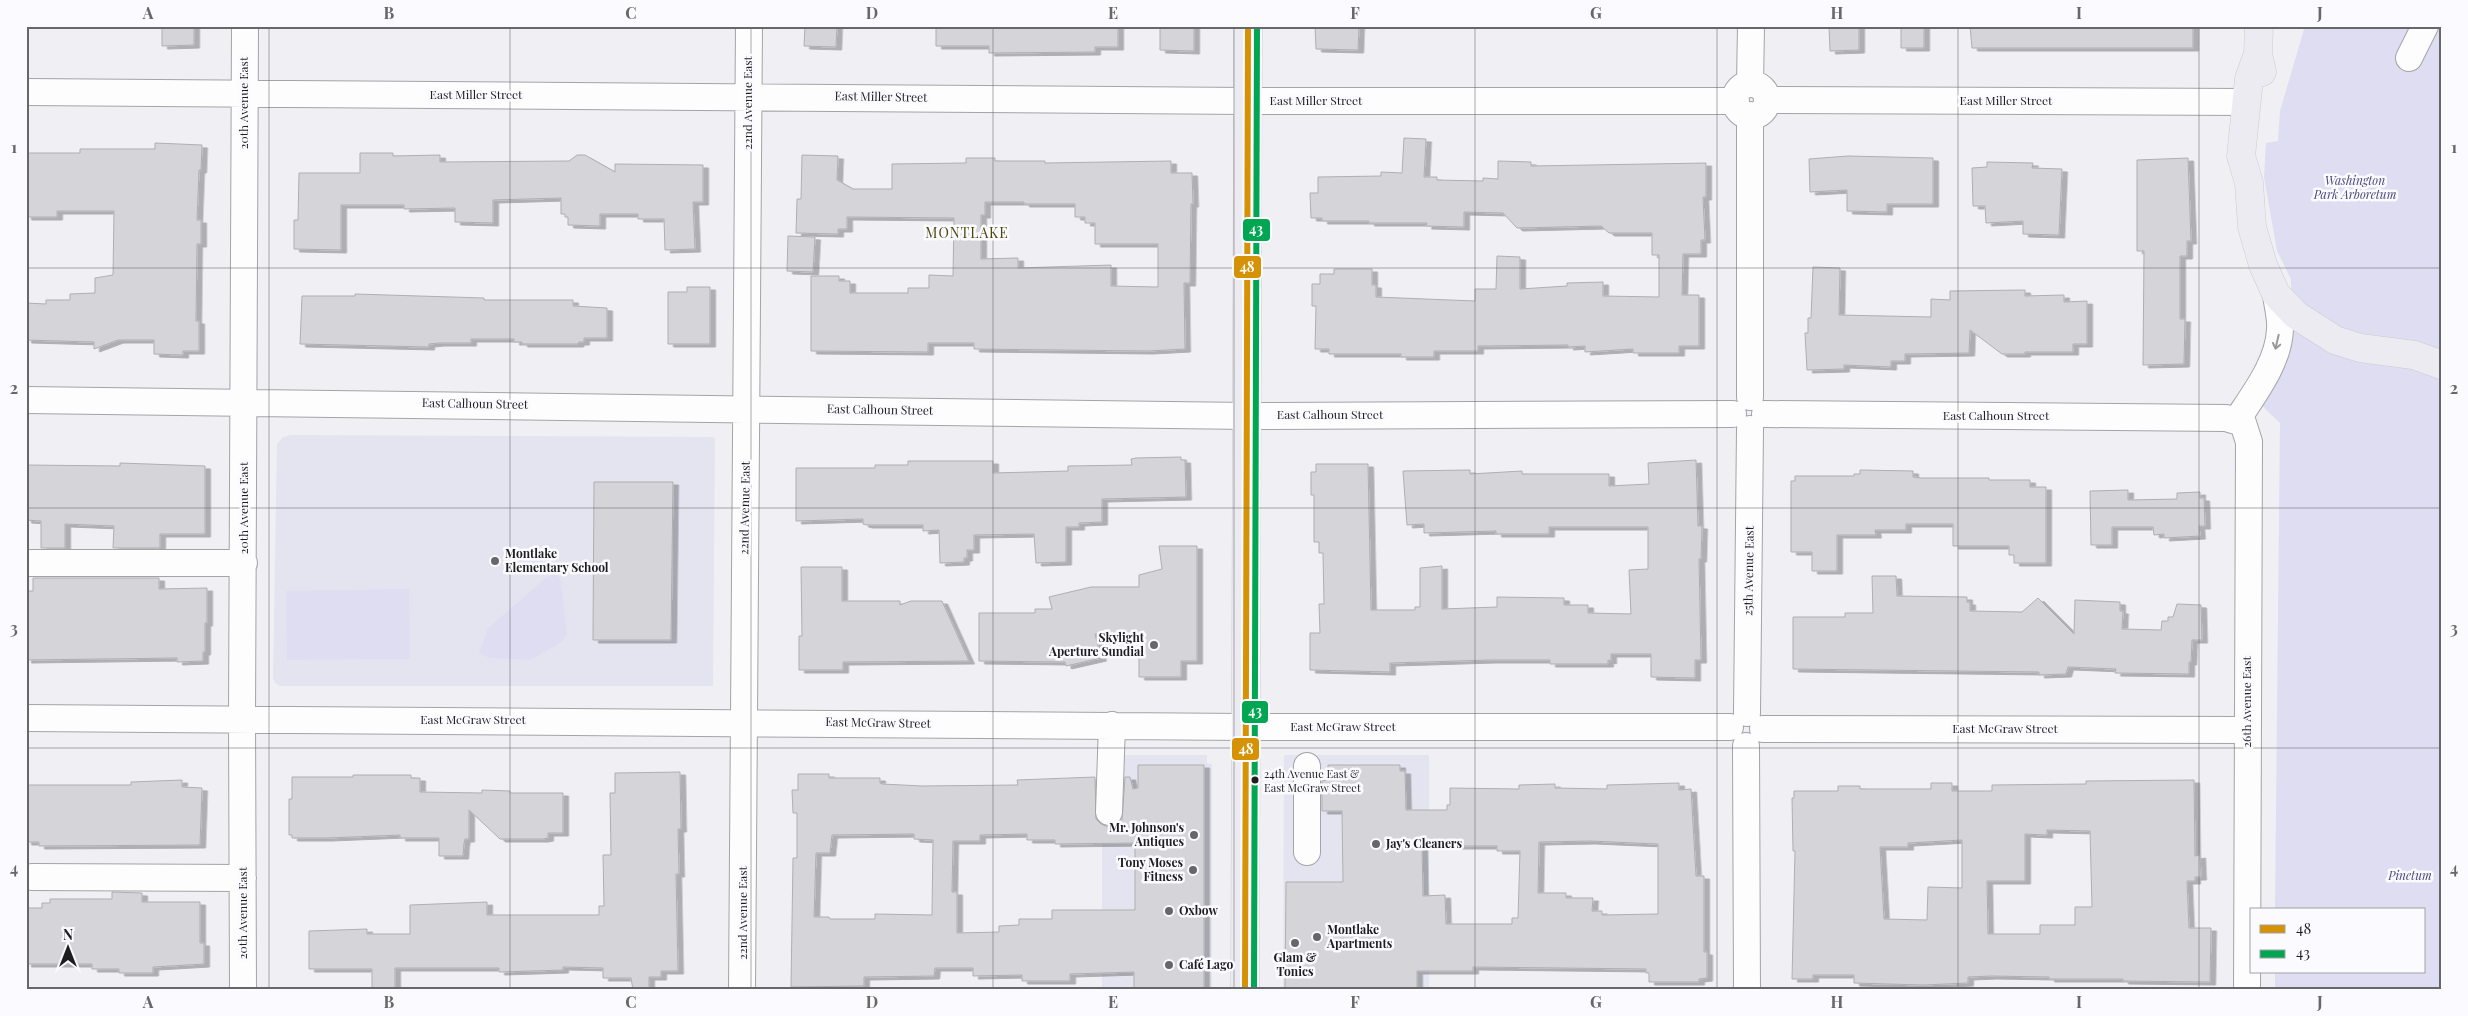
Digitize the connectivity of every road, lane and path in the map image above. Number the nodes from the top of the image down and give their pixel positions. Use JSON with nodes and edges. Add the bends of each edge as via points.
{"nodes":[{"id":1,"x":245,"y":26,"type":"edge"},
{"id":2,"x":749,"y":26,"type":"edge"},
{"id":3,"x":1248,"y":26,"type":"edge"},
{"id":4,"x":1751,"y":26,"type":"edge"},
{"id":5,"x":2259,"y":26,"type":"edge"},
{"id":6,"x":2425,"y":26,"type":"edge"},
{"id":7,"x":2258,"y":54,"type":"junction"},
{"id":8,"x":2409,"y":58,"type":"dead end"},
{"id":9,"x":26,"y":92,"type":"edge"},
{"id":10,"x":244,"y":94,"type":"junction"},
{"id":11,"x":748,"y":96,"type":"junction"},
{"id":12,"x":1751,"y":100,"type":"junction"},
{"id":13,"x":1248,"y":101,"type":"junction"},
{"id":14,"x":2245,"y":102,"type":"junction"},
{"id":15,"x":2249,"y":182,"type":"junction"},
{"id":16,"x":2276,"y":294,"type":"junction"},
{"id":17,"x":2442,"y":365,"type":"edge"},
{"id":18,"x":26,"y":400,"type":"edge"},
{"id":19,"x":243,"y":401,"type":"junction"},
{"id":20,"x":747,"y":408,"type":"junction"},
{"id":21,"x":1750,"y":414,"type":"junction"},
{"id":22,"x":1246,"y":416,"type":"junction"},
{"id":23,"x":2232,"y":419,"type":"junction"},
{"id":24,"x":26,"y":562,"type":"edge"},
{"id":25,"x":244,"y":563,"type":"junction"},
{"id":26,"x":26,"y":718,"type":"edge"},
{"id":27,"x":242,"y":718,"type":"junction"},
{"id":28,"x":742,"y":722,"type":"junction"},
{"id":29,"x":1112,"y":725,"type":"junction"},
{"id":30,"x":1244,"y":727,"type":"junction"},
{"id":31,"x":1747,"y":729,"type":"junction"},
{"id":32,"x":2246,"y":730,"type":"junction"},
{"id":33,"x":1307,"y":766,"type":"dead end"},
{"id":34,"x":1109,"y":812,"type":"dead end"},
{"id":35,"x":1307,"y":852,"type":"dead end"},
{"id":36,"x":32,"y":877,"type":"dead end"},
{"id":37,"x":243,"y":878,"type":"junction"},
{"id":38,"x":2247,"y":989,"type":"edge"},
{"id":39,"x":243,"y":990,"type":"edge"},
{"id":40,"x":742,"y":990,"type":"edge"},
{"id":41,"x":1245,"y":990,"type":"edge"},
{"id":42,"x":1747,"y":990,"type":"edge"}],
"edges":[{"from":1,"to":10,"type":"street","name":"20th Avenue East"},
{"from":2,"to":11,"type":"street","name":"22nd Avenue East"},
{"from":3,"to":13,"type":"main road"},
{"from":4,"to":12,"type":"street","name":"25th Avenue East"},
{"from":5,"to":7,"type":"main road"},
{"from":6,"to":8,"type":"street"},
{"from":7,"to":14,"type":"main road"},
{"from":7,"to":15,"type":"main road","via":[[2263,78],[2256,157]]},
{"from":9,"to":10,"type":"street","name":"East Miller Street"},
{"from":10,"to":11,"type":"street","name":"East Miller Street"},
{"from":10,"to":19,"type":"street","name":"20th Avenue East"},
{"from":11,"to":13,"type":"street","name":"East Miller Street"},
{"from":11,"to":20,"type":"street","name":"22nd Avenue East"},
{"from":12,"to":13,"type":"street","name":"East Miller Street"},
{"from":12,"to":14,"type":"street","name":"East Miller Street"},
{"from":12,"to":21,"type":"street","name":"25th Avenue East"},
{"from":13,"to":22,"type":"main road"},
{"from":14,"to":15,"type":"main road","via":[[2241,156]]},
{"from":15,"to":16,"type":"main road","via":[[2252,227]]},
{"from":16,"to":17,"type":"main road","via":[[2296,315],[2335,340]]},
{"from":16,"to":23,"type":"street","one_way":true,"via":[[2280,329],[2275,354],[2260,383]]},
{"from":18,"to":19,"type":"street","name":"East Calhoun Street"},
{"from":19,"to":20,"type":"street","name":"East Calhoun Street"},
{"from":19,"to":25,"type":"street","name":"20th Avenue East"},
{"from":20,"to":22,"type":"street","name":"East Calhoun Street"},
{"from":20,"to":28,"type":"street","name":"22nd Avenue East"},
{"from":21,"to":22,"type":"street","name":"East Calhoun Street"},
{"from":21,"to":23,"type":"street","name":"East Calhoun Street"},
{"from":21,"to":31,"type":"street","name":"25th Avenue East"},
{"from":22,"to":30,"type":"main road"},
{"from":23,"to":32,"type":"street","name":"26th Avenue East","via":[[2243,423],[2249,442]]},
{"from":24,"to":25,"type":"street"},
{"from":25,"to":27,"type":"street","name":"20th Avenue East"},
{"from":26,"to":27,"type":"street","name":"East McGraw Street"},
{"from":27,"to":28,"type":"street","name":"East McGraw Street"},
{"from":27,"to":37,"type":"street","name":"20th Avenue East"},
{"from":28,"to":29,"type":"street","name":"East McGraw Street"},
{"from":28,"to":40,"type":"street","name":"22nd Avenue East"},
{"from":29,"to":30,"type":"street","name":"East McGraw Street"},
{"from":29,"to":34,"type":"street"},
{"from":30,"to":31,"type":"street","name":"East McGraw Street"},
{"from":30,"to":41,"type":"main road"},
{"from":31,"to":32,"type":"street","name":"East McGraw Street"},
{"from":31,"to":42,"type":"street","name":"25th Avenue East"},
{"from":32,"to":38,"type":"street","name":"26th Avenue East"},
{"from":33,"to":35,"type":"street"},
{"from":36,"to":37,"type":"street"},
{"from":37,"to":39,"type":"street","name":"20th Avenue East"}]}
